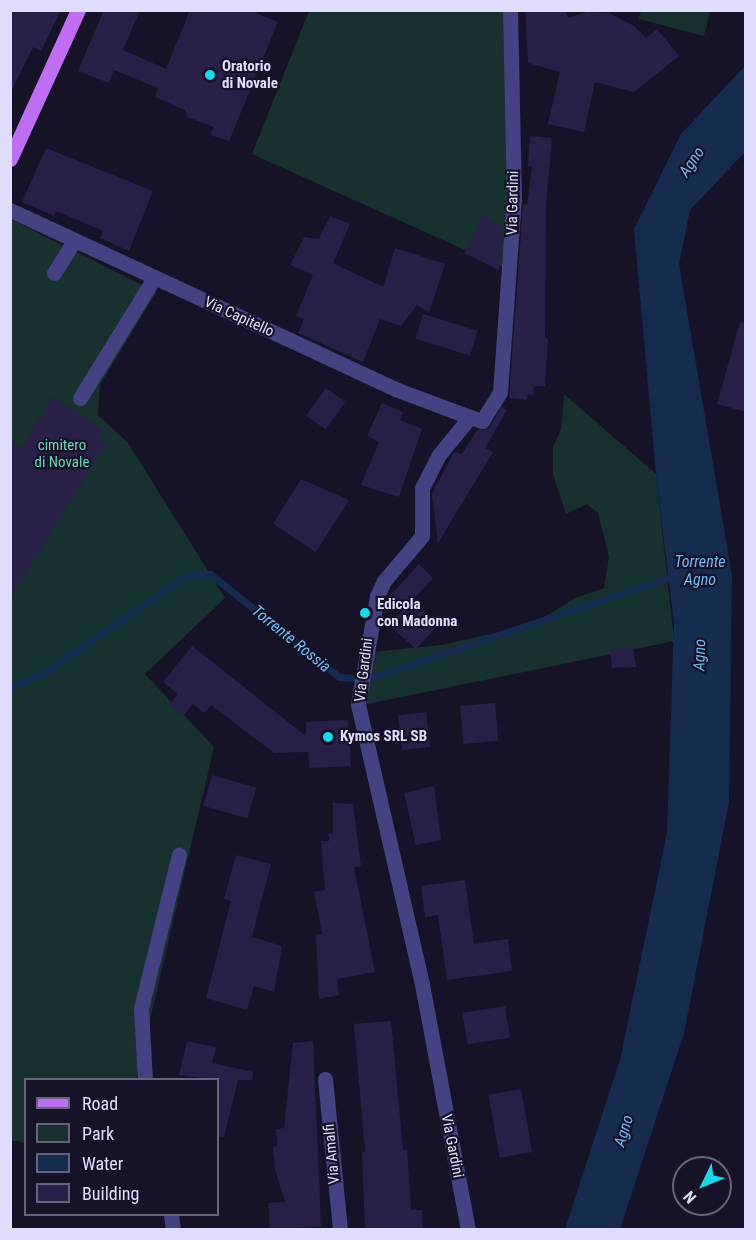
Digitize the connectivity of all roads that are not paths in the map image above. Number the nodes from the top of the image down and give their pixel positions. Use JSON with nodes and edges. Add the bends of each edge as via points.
{"nodes":[{"id":1,"x":78,"y":10,"type":"edge"},
{"id":2,"x":510,"y":10,"type":"edge"},
{"id":3,"x":10,"y":159,"type":"edge"},
{"id":4,"x":10,"y":210,"type":"edge"},
{"id":5,"x":74,"y":241,"type":"junction"},
{"id":6,"x":54,"y":273,"type":"dead end"},
{"id":7,"x":154,"y":278,"type":"junction"},
{"id":8,"x":80,"y":398,"type":"dead end"},
{"id":9,"x":470,"y":417,"type":"junction"},
{"id":10,"x":179,"y":855,"type":"dead end"},
{"id":11,"x":145,"y":1078,"type":"edge"},
{"id":12,"x":326,"y":1078,"type":"dead end"},
{"id":13,"x":339,"y":1230,"type":"edge"},
{"id":14,"x":468,"y":1230,"type":"edge"}],
"edges":[{"from":1,"to":3,"type":"main road"},
{"from":2,"to":9,"type":"street","name":"Via Gardini","via":[[514,199],[500,392],[482,421]]},
{"from":4,"to":5,"type":"street","name":"Via Capitello"},
{"from":5,"to":6,"type":"street"},
{"from":5,"to":7,"type":"street","name":"Via Capitello"},
{"from":7,"to":8,"type":"street"},
{"from":7,"to":9,"type":"street","name":"Via Capitello","via":[[395,388]]},
{"from":9,"to":14,"type":"street","name":"Via Gardini","via":[[438,456],[422,488],[422,536],[384,580],[364,658],[358,704],[422,984]]},
{"from":10,"to":11,"type":"street","via":[[141,1008]]},
{"from":12,"to":13,"type":"street","name":"Via Amalfi"}]}
